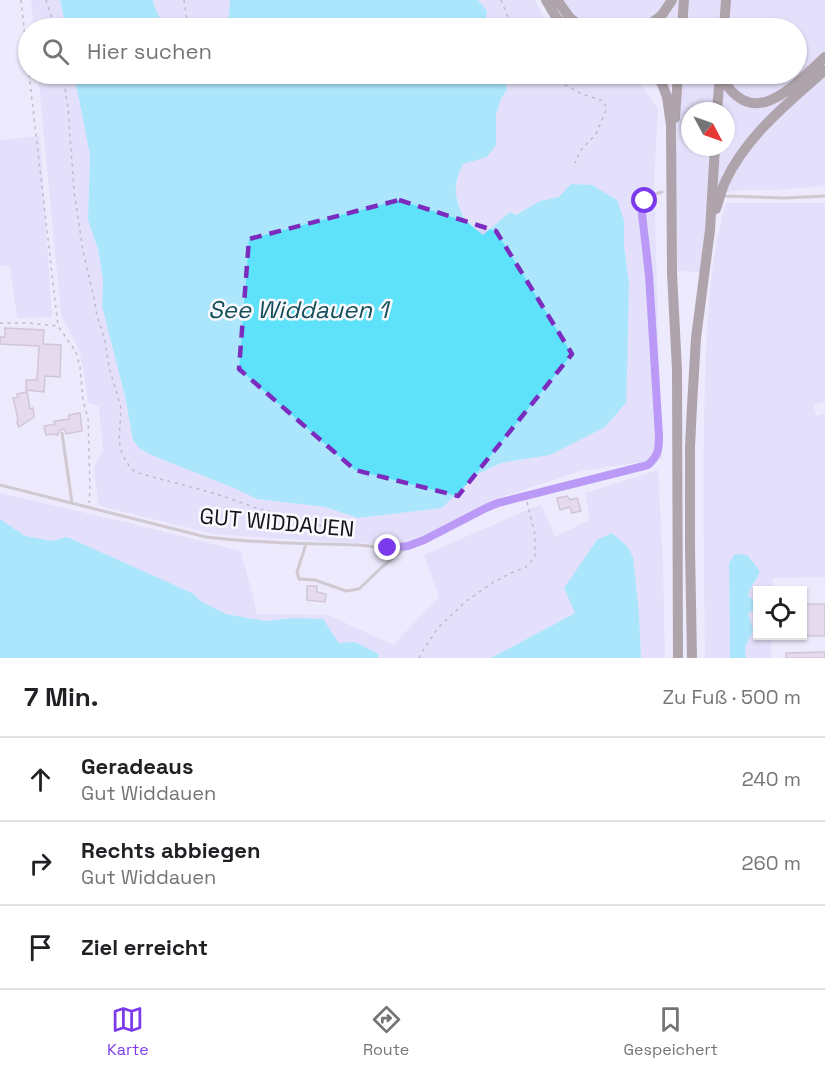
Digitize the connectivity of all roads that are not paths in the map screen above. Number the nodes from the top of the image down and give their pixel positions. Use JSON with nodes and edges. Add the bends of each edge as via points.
{"nodes":[{"id":1,"x":546,"y":0,"type":"edge"},
{"id":2,"x":557,"y":0,"type":"edge"},
{"id":3,"x":672,"y":0,"type":"edge"},
{"id":4,"x":684,"y":0,"type":"edge"},
{"id":5,"x":726,"y":0,"type":"edge"},
{"id":6,"x":557,"y":18,"type":"edge"},
{"id":7,"x":570,"y":18,"type":"edge"},
{"id":8,"x":658,"y":18,"type":"edge"},
{"id":9,"x":683,"y":18,"type":"edge"},
{"id":10,"x":725,"y":18,"type":"edge"},
{"id":11,"x":825,"y":57,"type":"edge"},
{"id":12,"x":825,"y":70,"type":"edge"},
{"id":13,"x":807,"y":73,"type":"edge"},
{"id":14,"x":662,"y":84,"type":"edge"},
{"id":15,"x":677,"y":84,"type":"edge"},
{"id":16,"x":719,"y":84,"type":"edge"},
{"id":17,"x":726,"y":84,"type":"edge"},
{"id":18,"x":795,"y":84,"type":"edge"},
{"id":19,"x":718,"y":102,"type":"edge"},
{"id":20,"x":714,"y":156,"type":"edge"},
{"id":21,"x":671,"y":164,"type":"junction"},
{"id":22,"x":662,"y":192,"type":"dead end"},
{"id":23,"x":724,"y":195,"type":"dead end"},
{"id":24,"x":825,"y":196,"type":"edge"},
{"id":25,"x":710,"y":230,"type":"junction"},
{"id":26,"x":62,"y":433,"type":"dead end"},
{"id":27,"x":0,"y":485,"type":"edge"},
{"id":28,"x":72,"y":503,"type":"junction"},
{"id":29,"x":306,"y":544,"type":"junction"},
{"id":30,"x":408,"y":546,"type":"junction"},
{"id":31,"x":678,"y":658,"type":"edge"},
{"id":32,"x":692,"y":658,"type":"edge"}],
"edges":[{"from":1,"to":6,"type":"highway"},
{"from":2,"to":7,"type":"highway"},
{"from":3,"to":8,"type":"highway"},
{"from":4,"to":9,"type":"highway"},
{"from":5,"to":10,"type":"highway"},
{"from":11,"to":13,"type":"highway"},
{"from":12,"to":25,"type":"highway","via":[[755,135],[741,154],[724,184]]},
{"from":14,"to":21,"type":"highway","via":[[671,125]]},
{"from":15,"to":21,"type":"highway"},
{"from":16,"to":19,"type":"highway"},
{"from":17,"to":18,"type":"highway","via":[[743,101],[757,103],[772,100]]},
{"from":20,"to":25,"type":"highway"},
{"from":21,"to":31,"type":"highway","via":[[677,370]]},
{"from":22,"to":30,"type":"lane","name":"GUT WIDDAUEN","via":[[649,196],[642,214],[659,436],[656,458],[648,465],[486,508]]},
{"from":23,"to":24,"type":"lane"},
{"from":25,"to":32,"type":"highway","via":[[692,406]]},
{"from":26,"to":28,"type":"lane"},
{"from":27,"to":28,"type":"lane","name":"GUT WIDDAUEN"},
{"from":28,"to":29,"type":"lane","name":"GUT WIDDAUEN","via":[[206,537]]},
{"from":29,"to":30,"type":"lane","name":"GUT WIDDAUEN"},
{"from":29,"to":30,"type":"lane","via":[[297,572],[299,579],[346,591],[359,589]]}]}
